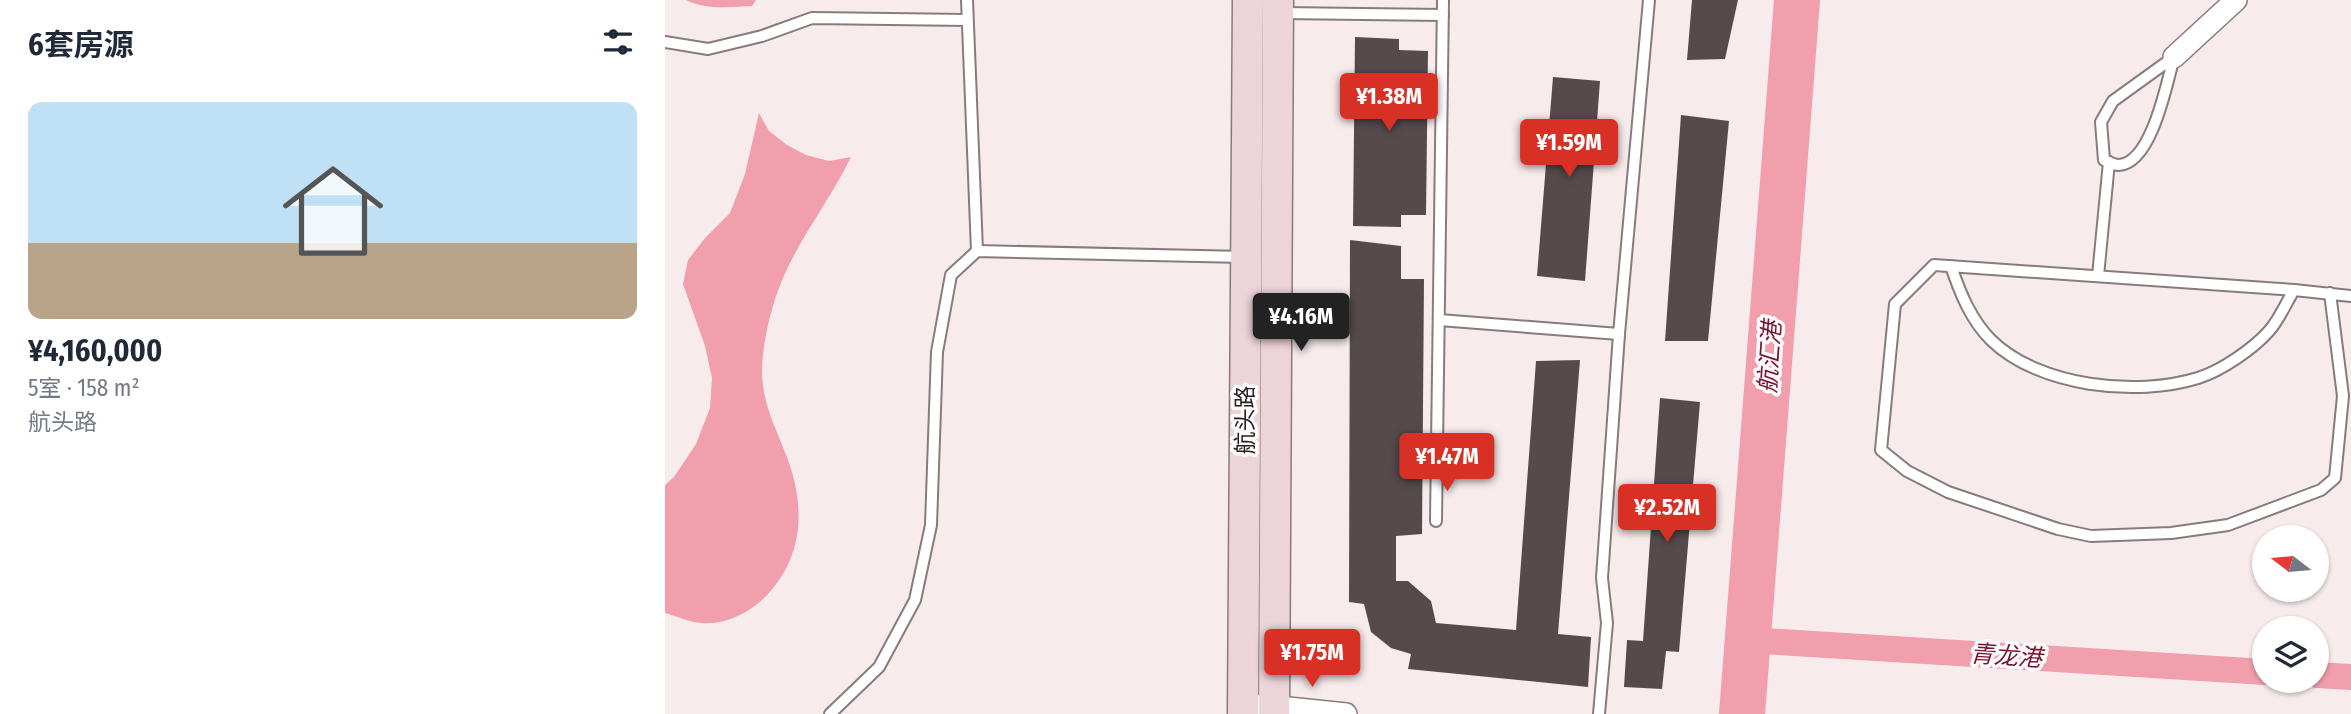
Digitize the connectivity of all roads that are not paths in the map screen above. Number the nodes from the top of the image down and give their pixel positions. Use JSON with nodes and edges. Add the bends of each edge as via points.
{"nodes":[{"id":1,"x":967,"y":0,"type":"edge"},
{"id":2,"x":1248,"y":0,"type":"edge"},
{"id":3,"x":1443,"y":0,"type":"edge"},
{"id":4,"x":1649,"y":0,"type":"edge"},
{"id":5,"x":2236,"y":0,"type":"edge"},
{"id":6,"x":1278,"y":7,"type":"edge"},
{"id":7,"x":1443,"y":15,"type":"junction"},
{"id":8,"x":967,"y":20,"type":"junction"},
{"id":9,"x":665,"y":42,"type":"edge"},
{"id":10,"x":2174,"y":57,"type":"junction"},
{"id":11,"x":2109,"y":162,"type":"junction"},
{"id":12,"x":977,"y":251,"type":"junction"},
{"id":13,"x":1247,"y":257,"type":"junction"},
{"id":14,"x":1951,"y":266,"type":"junction"},
{"id":15,"x":2098,"y":276,"type":"junction"},
{"id":16,"x":2294,"y":290,"type":"junction"},
{"id":17,"x":2330,"y":293,"type":"junction"},
{"id":18,"x":2351,"y":296,"type":"edge"},
{"id":19,"x":1439,"y":320,"type":"junction"},
{"id":20,"x":1619,"y":334,"type":"junction"},
{"id":21,"x":1436,"y":521,"type":"dead end"},
{"id":22,"x":1243,"y":709,"type":"edge"},
{"id":23,"x":1274,"y":710,"type":"edge"},
{"id":24,"x":830,"y":714,"type":"edge"},
{"id":25,"x":1346,"y":714,"type":"edge"},
{"id":26,"x":1599,"y":714,"type":"edge"}],
"edges":[{"from":1,"to":8,"type":"lane"},
{"from":2,"to":13,"type":"main road","name":"航头路"},
{"from":3,"to":7,"type":"lane"},
{"from":4,"to":20,"type":"lane"},
{"from":5,"to":10,"type":"street"},
{"from":6,"to":7,"type":"lane"},
{"from":6,"to":23,"type":"main road","name":"航头路"},
{"from":7,"to":19,"type":"lane"},
{"from":8,"to":9,"type":"lane","via":[[812,18],[708,49]]},
{"from":8,"to":12,"type":"lane"},
{"from":10,"to":11,"type":"lane","via":[[2148,142],[2131,161]]},
{"from":10,"to":11,"type":"lane","via":[[2113,101],[2101,122],[2104,160]]},
{"from":11,"to":15,"type":"lane"},
{"from":12,"to":13,"type":"lane"},
{"from":12,"to":24,"type":"lane","via":[[951,275],[937,352],[931,524],[915,600],[879,667]]},
{"from":13,"to":22,"type":"main road","name":"航头路"},
{"from":14,"to":15,"type":"lane"},
{"from":14,"to":16,"type":"lane","via":[[1963,300],[1991,340],[2025,363],[2064,379],[2104,387],[2157,386],[2199,377],[2238,357],[2269,331]]},
{"from":14,"to":17,"type":"lane","via":[[1934,265],[1895,304],[1881,450],[1907,471],[1948,492],[2091,536],[2228,525],[2321,490],[2335,478],[2343,396]]},
{"from":15,"to":16,"type":"lane"},
{"from":16,"to":17,"type":"lane"},
{"from":17,"to":18,"type":"lane"},
{"from":19,"to":20,"type":"lane"},
{"from":19,"to":21,"type":"lane"},
{"from":20,"to":26,"type":"lane","via":[[1602,578],[1607,622]]},
{"from":22,"to":23,"type":"street"},
{"from":23,"to":25,"type":"street"}]}
